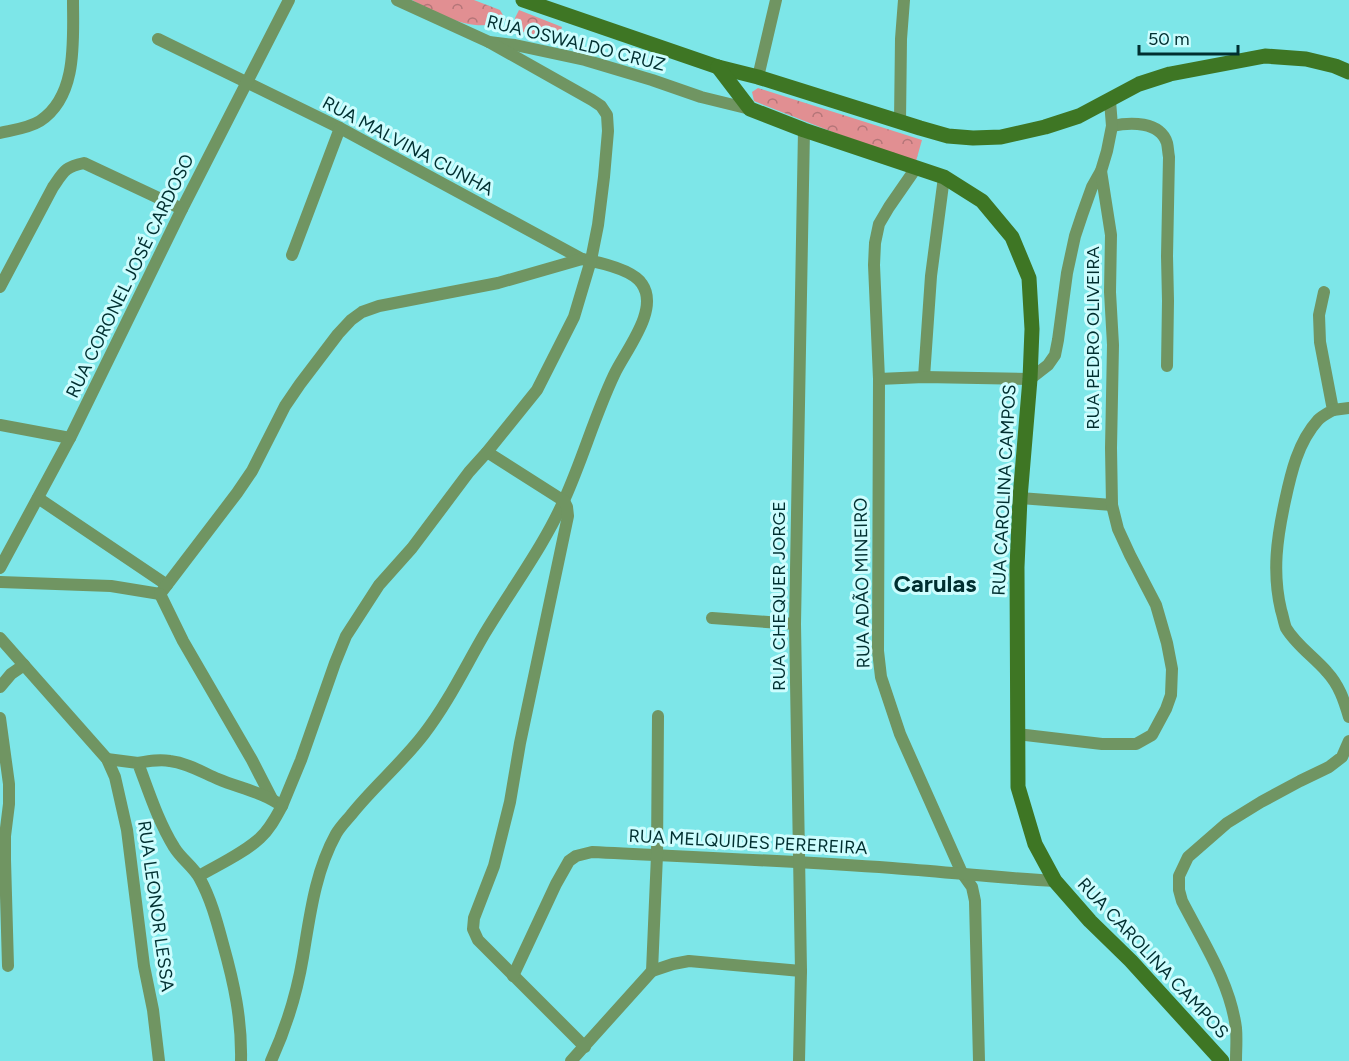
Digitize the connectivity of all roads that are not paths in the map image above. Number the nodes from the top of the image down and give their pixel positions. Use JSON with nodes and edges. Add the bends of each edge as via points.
{"nodes":[{"id":1,"x":73,"y":0,"type":"edge"},
{"id":2,"x":290,"y":0,"type":"edge"},
{"id":3,"x":397,"y":0,"type":"edge"},
{"id":4,"x":523,"y":0,"type":"edge"},
{"id":5,"x":776,"y":0,"type":"edge"},
{"id":6,"x":904,"y":0,"type":"edge"},
{"id":7,"x":158,"y":39,"type":"dead end"},
{"id":8,"x":489,"y":42,"type":"junction"},
{"id":9,"x":718,"y":67,"type":"junction"},
{"id":10,"x":1349,"y":72,"type":"edge"},
{"id":11,"x":758,"y":77,"type":"junction"},
{"id":12,"x":247,"y":83,"type":"junction"},
{"id":13,"x":1110,"y":100,"type":"junction"},
{"id":14,"x":750,"y":110,"type":"junction"},
{"id":15,"x":900,"y":121,"type":"junction"},
{"id":16,"x":1112,"y":126,"type":"junction"},
{"id":17,"x":340,"y":128,"type":"junction"},
{"id":18,"x":804,"y":130,"type":"junction"},
{"id":19,"x":0,"y":133,"type":"edge"},
{"id":20,"x":916,"y":168,"type":"junction"},
{"id":21,"x":1101,"y":171,"type":"junction"},
{"id":22,"x":944,"y":177,"type":"junction"},
{"id":23,"x":182,"y":209,"type":"junction"},
{"id":24,"x":292,"y":255,"type":"dead end"},
{"id":25,"x":586,"y":260,"type":"junction"},
{"id":26,"x":0,"y":287,"type":"edge"},
{"id":27,"x":1324,"y":292,"type":"dead end"},
{"id":28,"x":1167,"y":366,"type":"dead end"},
{"id":29,"x":924,"y":377,"type":"junction"},
{"id":30,"x":879,"y":379,"type":"junction"},
{"id":31,"x":1030,"y":379,"type":"junction"},
{"id":32,"x":1349,"y":408,"type":"edge"},
{"id":33,"x":1333,"y":410,"type":"junction"},
{"id":34,"x":0,"y":424,"type":"edge"},
{"id":35,"x":70,"y":438,"type":"junction"},
{"id":36,"x":487,"y":452,"type":"junction"},
{"id":37,"x":38,"y":498,"type":"junction"},
{"id":38,"x":1020,"y":498,"type":"junction"},
{"id":39,"x":564,"y":501,"type":"junction"},
{"id":40,"x":1112,"y":505,"type":"junction"},
{"id":41,"x":0,"y":568,"type":"edge"},
{"id":42,"x":0,"y":582,"type":"edge"},
{"id":43,"x":164,"y":589,"type":"junction"},
{"id":44,"x":712,"y":618,"type":"dead end"},
{"id":45,"x":795,"y":624,"type":"junction"},
{"id":46,"x":0,"y":638,"type":"edge"},
{"id":47,"x":24,"y":665,"type":"junction"},
{"id":48,"x":0,"y":687,"type":"edge"},
{"id":49,"x":1344,"y":687,"type":"edge"},
{"id":50,"x":658,"y":716,"type":"dead end"},
{"id":51,"x":1349,"y":717,"type":"edge"},
{"id":52,"x":0,"y":718,"type":"edge"},
{"id":53,"x":1017,"y":734,"type":"junction"},
{"id":54,"x":1349,"y":741,"type":"edge"},
{"id":55,"x":107,"y":759,"type":"junction"},
{"id":56,"x":138,"y":763,"type":"junction"},
{"id":57,"x":277,"y":802,"type":"junction"},
{"id":58,"x":657,"y":855,"type":"junction"},
{"id":59,"x":798,"y":862,"type":"junction"},
{"id":60,"x":962,"y":873,"type":"junction"},
{"id":61,"x":199,"y":876,"type":"junction"},
{"id":62,"x":1055,"y":881,"type":"junction"},
{"id":63,"x":8,"y":966,"type":"dead end"},
{"id":64,"x":652,"y":971,"type":"junction"},
{"id":65,"x":801,"y":971,"type":"junction"},
{"id":66,"x":513,"y":976,"type":"junction"},
{"id":67,"x":585,"y":1047,"type":"junction"},
{"id":68,"x":159,"y":1061,"type":"edge"},
{"id":69,"x":241,"y":1061,"type":"edge"},
{"id":70,"x":271,"y":1061,"type":"edge"},
{"id":71,"x":571,"y":1061,"type":"edge"},
{"id":72,"x":799,"y":1061,"type":"edge"},
{"id":73,"x":979,"y":1061,"type":"edge"},
{"id":74,"x":1222,"y":1061,"type":"edge"},
{"id":75,"x":1236,"y":1061,"type":"edge"}],
"edges":[{"from":1,"to":19,"type":"street","via":[[70,70],[56,108],[39,122]]},
{"from":2,"to":12,"type":"street","name":"RUA CORONEL JOSÉ CARDOSO"},
{"from":3,"to":8,"type":"street","name":"RUA OSWALDO CRUZ"},
{"from":4,"to":9,"type":"main road"},
{"from":5,"to":11,"type":"street"},
{"from":6,"to":15,"type":"street"},
{"from":7,"to":12,"type":"street","name":"RUA MALVINA CUNHA"},
{"from":8,"to":14,"type":"street","name":"RUA OSWALDO CRUZ","via":[[585,60]]},
{"from":8,"to":25,"type":"street","via":[[592,100],[607,114],[598,225]]},
{"from":9,"to":11,"type":"main road"},
{"from":9,"to":14,"type":"main road"},
{"from":10,"to":13,"type":"main road","via":[[1306,59],[1265,56],[1170,74],[1139,84]]},
{"from":11,"to":15,"type":"main road"},
{"from":12,"to":17,"type":"street","name":"RUA MALVINA CUNHA"},
{"from":12,"to":23,"type":"street","name":"RUA CORONEL JOSÉ CARDOSO"},
{"from":13,"to":15,"type":"main road","via":[[1079,116],[1000,137],[948,136]]},
{"from":13,"to":16,"type":"street"},
{"from":14,"to":18,"type":"main road","name":"RUA CAROLINA CAMPOS"},
{"from":16,"to":21,"type":"street"},
{"from":16,"to":28,"type":"street","via":[[1138,123],[1151,127],[1167,142]]},
{"from":17,"to":24,"type":"street"},
{"from":17,"to":25,"type":"street","name":"RUA MALVINA CUNHA"},
{"from":18,"to":20,"type":"main road","name":"RUA CAROLINA CAMPOS"},
{"from":18,"to":45,"type":"street","name":"RUA CHEQUER JORGE"},
{"from":20,"to":22,"type":"main road","name":"RUA CAROLINA CAMPOS"},
{"from":20,"to":30,"type":"street","name":"RUA ADÃO MINEIRO","via":[[879,224],[875,243]]},
{"from":21,"to":31,"type":"street","via":[[1076,236],[1054,355]]},
{"from":21,"to":40,"type":"street","name":"RUA PEDRO OLIVEIRA","via":[[1111,235]]},
{"from":22,"to":29,"type":"street","via":[[931,276]]},
{"from":22,"to":31,"type":"main road","name":"RUA CAROLINA CAMPOS","via":[[982,201],[1012,237],[1029,278]]},
{"from":23,"to":26,"type":"street","via":[[84,163],[70,166],[53,188]]},
{"from":23,"to":35,"type":"street","name":"RUA CORONEL JOSÉ CARDOSO"},
{"from":25,"to":36,"type":"street","via":[[574,317],[537,390]]},
{"from":25,"to":39,"type":"street","name":"RUA MALVINA CUNHA","via":[[620,270],[641,282],[646,310],[615,373]]},
{"from":25,"to":43,"type":"street","via":[[498,283],[379,306],[351,320],[300,384],[252,471]]},
{"from":27,"to":33,"type":"street","via":[[1319,315],[1320,342]]},
{"from":29,"to":30,"type":"street"},
{"from":29,"to":31,"type":"street"},
{"from":30,"to":60,"type":"street","name":"RUA ADÃO MINEIRO","via":[[881,677],[900,734]]},
{"from":31,"to":38,"type":"main road","name":"RUA CAROLINA CAMPOS"},
{"from":32,"to":33,"type":"street"},
{"from":33,"to":49,"type":"street","via":[[1319,418],[1296,459],[1279,526],[1276,576],[1286,627]]},
{"from":34,"to":35,"type":"street"},
{"from":35,"to":37,"type":"street","name":"RUA CORONEL JOSÉ CARDOSO"},
{"from":36,"to":39,"type":"street"},
{"from":36,"to":57,"type":"street","via":[[378,585],[346,636],[301,760]]},
{"from":37,"to":41,"type":"street","name":"RUA CORONEL JOSÉ CARDOSO"},
{"from":37,"to":43,"type":"street"},
{"from":38,"to":40,"type":"street"},
{"from":38,"to":53,"type":"main road","name":"RUA CAROLINA CAMPOS"},
{"from":39,"to":66,"type":"street","via":[[568,516],[510,802],[494,866],[474,918],[473,930],[478,940]]},
{"from":39,"to":70,"type":"street","via":[[424,735],[338,831],[317,884],[292,1005]]},
{"from":40,"to":53,"type":"street","name":"RUA PEDRO OLIVEIRA","via":[[1118,529],[1156,605],[1167,643],[1172,669],[1166,709],[1152,735],[1136,744]]},
{"from":42,"to":43,"type":"street"},
{"from":43,"to":57,"type":"street","via":[[183,641]]},
{"from":44,"to":45,"type":"street"},
{"from":45,"to":59,"type":"street","name":"RUA CHEQUER JORGE"},
{"from":46,"to":47,"type":"street"},
{"from":47,"to":48,"type":"street"},
{"from":47,"to":55,"type":"street"},
{"from":49,"to":51,"type":"street"},
{"from":50,"to":58,"type":"street"},
{"from":52,"to":63,"type":"street","via":[[9,784],[4,860]]},
{"from":53,"to":62,"type":"main road","name":"RUA CAROLINA CAMPOS","via":[[1018,787],[1035,844]]},
{"from":54,"to":75,"type":"street","via":[[1342,757],[1329,767],[1227,823],[1188,857],[1179,876],[1182,901],[1229,997],[1236,1029]]},
{"from":55,"to":56,"type":"street"},
{"from":55,"to":68,"type":"street","name":"RUA LEONOR LESSA","via":[[127,830]]},
{"from":56,"to":57,"type":"street","via":[[155,760],[187,765]]},
{"from":56,"to":61,"type":"street","via":[[165,831],[176,851]]},
{"from":57,"to":61,"type":"street","via":[[272,825],[260,839]]},
{"from":58,"to":59,"type":"street","name":"RUA MELQUIDES PEREREIRA"},
{"from":58,"to":64,"type":"street"},
{"from":58,"to":66,"type":"street","name":"RUA MELQUIDES PEREREIRA","via":[[592,852],[569,861]]},
{"from":59,"to":60,"type":"street","name":"RUA MELQUIDES PEREREIRA"},
{"from":59,"to":65,"type":"street","name":"RUA CHEQUER JORGE"},
{"from":60,"to":62,"type":"street","name":"RUA MELQUIDES PEREREIRA"},
{"from":60,"to":73,"type":"street","name":"RUA ADÃO MINEIRO","via":[[972,887],[975,901]]},
{"from":61,"to":69,"type":"street","via":[[216,918],[232,977]]},
{"from":62,"to":74,"type":"main road","name":"RUA CAROLINA CAMPOS"},
{"from":64,"to":65,"type":"street","via":[[689,961]]},
{"from":64,"to":67,"type":"street"},
{"from":65,"to":72,"type":"street","name":"RUA CHEQUER JORGE"},
{"from":66,"to":67,"type":"street"},
{"from":67,"to":71,"type":"street"}]}
